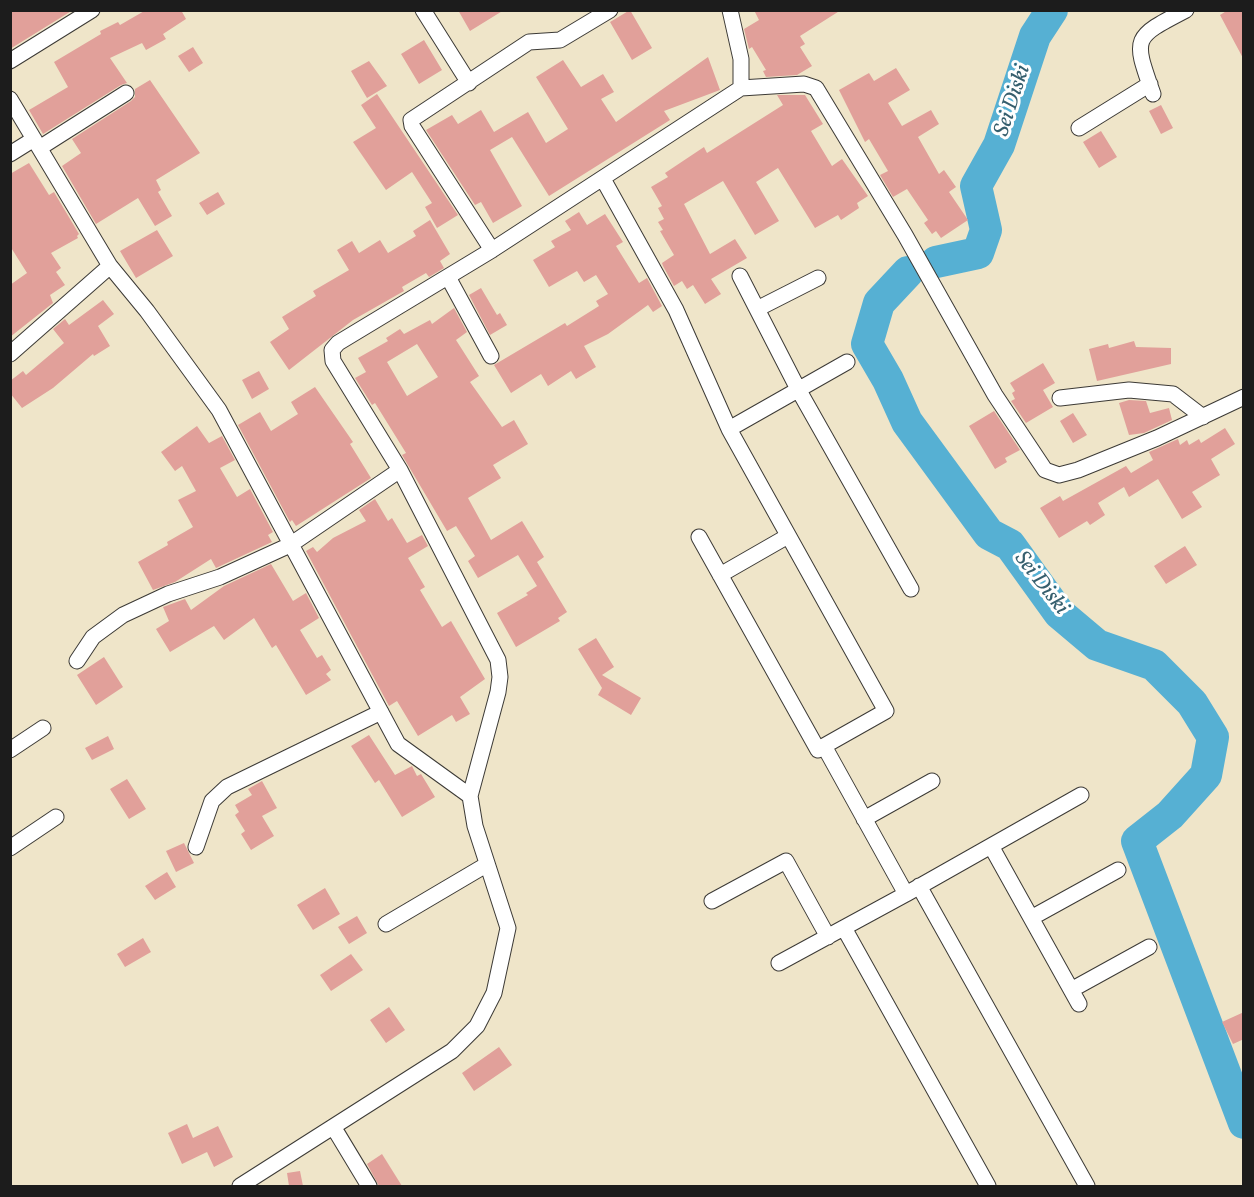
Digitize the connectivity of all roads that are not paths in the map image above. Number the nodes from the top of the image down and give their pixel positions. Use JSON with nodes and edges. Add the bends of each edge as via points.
{"nodes":[{"id":1,"x":92,"y":10,"type":"edge"},
{"id":2,"x":423,"y":10,"type":"edge"},
{"id":3,"x":610,"y":10,"type":"edge"},
{"id":4,"x":730,"y":10,"type":"edge"},
{"id":5,"x":1186,"y":10,"type":"edge"},
{"id":6,"x":10,"y":61,"type":"edge"},
{"id":7,"x":469,"y":83,"type":"junction"},
{"id":8,"x":741,"y":88,"type":"junction"},
{"id":9,"x":126,"y":93,"type":"dead end"},
{"id":10,"x":10,"y":99,"type":"edge"},
{"id":11,"x":1079,"y":128,"type":"dead end"},
{"id":12,"x":38,"y":143,"type":"junction"},
{"id":13,"x":10,"y":154,"type":"edge"},
{"id":14,"x":603,"y":179,"type":"junction"},
{"id":15,"x":492,"y":250,"type":"junction"},
{"id":16,"x":110,"y":266,"type":"junction"},
{"id":17,"x":740,"y":276,"type":"dead end"},
{"id":18,"x":448,"y":277,"type":"junction"},
{"id":19,"x":818,"y":278,"type":"dead end"},
{"id":20,"x":757,"y":309,"type":"junction"},
{"id":21,"x":10,"y":354,"type":"edge"},
{"id":22,"x":491,"y":356,"type":"dead end"},
{"id":23,"x":847,"y":362,"type":"dead end"},
{"id":24,"x":798,"y":389,"type":"junction"},
{"id":25,"x":1244,"y":397,"type":"edge"},
{"id":26,"x":1060,"y":398,"type":"dead end"},
{"id":27,"x":1203,"y":417,"type":"junction"},
{"id":28,"x":729,"y":429,"type":"junction"},
{"id":29,"x":400,"y":470,"type":"junction"},
{"id":30,"x":789,"y":536,"type":"junction"},
{"id":31,"x":699,"y":537,"type":"dead end"},
{"id":32,"x":290,"y":545,"type":"junction"},
{"id":33,"x":720,"y":575,"type":"junction"},
{"id":34,"x":911,"y":589,"type":"dead end"},
{"id":35,"x":77,"y":661,"type":"dead end"},
{"id":36,"x":381,"y":712,"type":"junction"},
{"id":37,"x":43,"y":728,"type":"dead end"},
{"id":38,"x":824,"y":746,"type":"junction"},
{"id":39,"x":10,"y":750,"type":"edge"},
{"id":40,"x":932,"y":781,"type":"dead end"},
{"id":41,"x":1081,"y":795,"type":"dead end"},
{"id":42,"x":470,"y":796,"type":"junction"},
{"id":43,"x":56,"y":817,"type":"dead end"},
{"id":44,"x":864,"y":819,"type":"junction"},
{"id":45,"x":991,"y":846,"type":"junction"},
{"id":46,"x":196,"y":847,"type":"dead end"},
{"id":47,"x":10,"y":848,"type":"edge"},
{"id":48,"x":486,"y":865,"type":"junction"},
{"id":49,"x":1118,"y":870,"type":"dead end"},
{"id":50,"x":913,"y":890,"type":"junction"},
{"id":51,"x":712,"y":901,"type":"dead end"},
{"id":52,"x":1031,"y":918,"type":"junction"},
{"id":53,"x":386,"y":924,"type":"dead end"},
{"id":54,"x":844,"y":928,"type":"junction"},
{"id":55,"x":828,"y":937,"type":"junction"},
{"id":56,"x":1149,"y":947,"type":"dead end"},
{"id":57,"x":779,"y":963,"type":"dead end"},
{"id":58,"x":1071,"y":990,"type":"junction"},
{"id":59,"x":1079,"y":1004,"type":"dead end"},
{"id":60,"x":334,"y":1128,"type":"junction"},
{"id":61,"x":240,"y":1186,"type":"edge"},
{"id":62,"x":369,"y":1186,"type":"edge"},
{"id":63,"x":988,"y":1186,"type":"edge"},
{"id":64,"x":1087,"y":1186,"type":"edge"}],
"edges":[{"from":1,"to":6,"type":"street"},
{"from":2,"to":7,"type":"street"},
{"from":3,"to":7,"type":"street","via":[[560,40],[529,42]]},
{"from":4,"to":8,"type":"street","via":[[741,59]]},
{"from":5,"to":11,"type":"street","via":[[1143,36],[1139,43],[1151,89]]},
{"from":7,"to":15,"type":"street","via":[[411,120]]},
{"from":8,"to":14,"type":"street"},
{"from":8,"to":27,"type":"street","via":[[804,84],[816,88],[995,395],[1046,470],[1059,475],[1078,470]]},
{"from":9,"to":12,"type":"street"},
{"from":10,"to":12,"type":"street"},
{"from":12,"to":13,"type":"street"},
{"from":12,"to":16,"type":"street"},
{"from":14,"to":15,"type":"street"},
{"from":14,"to":28,"type":"street","via":[[676,310]]},
{"from":15,"to":18,"type":"street"},
{"from":16,"to":21,"type":"street"},
{"from":16,"to":32,"type":"street","via":[[219,410]]},
{"from":17,"to":20,"type":"street"},
{"from":18,"to":22,"type":"street"},
{"from":18,"to":29,"type":"street","via":[[332,350],[333,362]]},
{"from":19,"to":20,"type":"street"},
{"from":20,"to":24,"type":"street"},
{"from":23,"to":24,"type":"street"},
{"from":24,"to":28,"type":"street"},
{"from":24,"to":34,"type":"street"},
{"from":25,"to":27,"type":"street"},
{"from":26,"to":27,"type":"street","via":[[1130,390],[1173,394]]},
{"from":28,"to":30,"type":"street"},
{"from":29,"to":32,"type":"street"},
{"from":29,"to":42,"type":"street","via":[[498,660],[498,692]]},
{"from":30,"to":33,"type":"street"},
{"from":30,"to":38,"type":"street","via":[[886,711]]},
{"from":31,"to":33,"type":"street"},
{"from":32,"to":35,"type":"street","via":[[123,615],[93,637]]},
{"from":32,"to":36,"type":"street"},
{"from":33,"to":38,"type":"street","via":[[818,750]]},
{"from":36,"to":42,"type":"street","via":[[398,744]]},
{"from":36,"to":46,"type":"street","via":[[227,787],[212,801]]},
{"from":37,"to":39,"type":"street"},
{"from":38,"to":44,"type":"street"},
{"from":40,"to":44,"type":"street"},
{"from":41,"to":45,"type":"street"},
{"from":42,"to":48,"type":"street"},
{"from":43,"to":47,"type":"street"},
{"from":44,"to":50,"type":"street"},
{"from":45,"to":50,"type":"street"},
{"from":45,"to":52,"type":"street"},
{"from":48,"to":53,"type":"street"},
{"from":48,"to":60,"type":"street","via":[[508,927],[494,993],[477,1026],[452,1051]]},
{"from":49,"to":52,"type":"street"},
{"from":50,"to":54,"type":"street"},
{"from":50,"to":64,"type":"street"},
{"from":51,"to":55,"type":"street","via":[[786,861]]},
{"from":52,"to":58,"type":"street"},
{"from":54,"to":55,"type":"street"},
{"from":54,"to":63,"type":"street"},
{"from":55,"to":57,"type":"street"},
{"from":56,"to":58,"type":"street"},
{"from":58,"to":59,"type":"street"},
{"from":60,"to":61,"type":"street"},
{"from":60,"to":62,"type":"street"}]}
